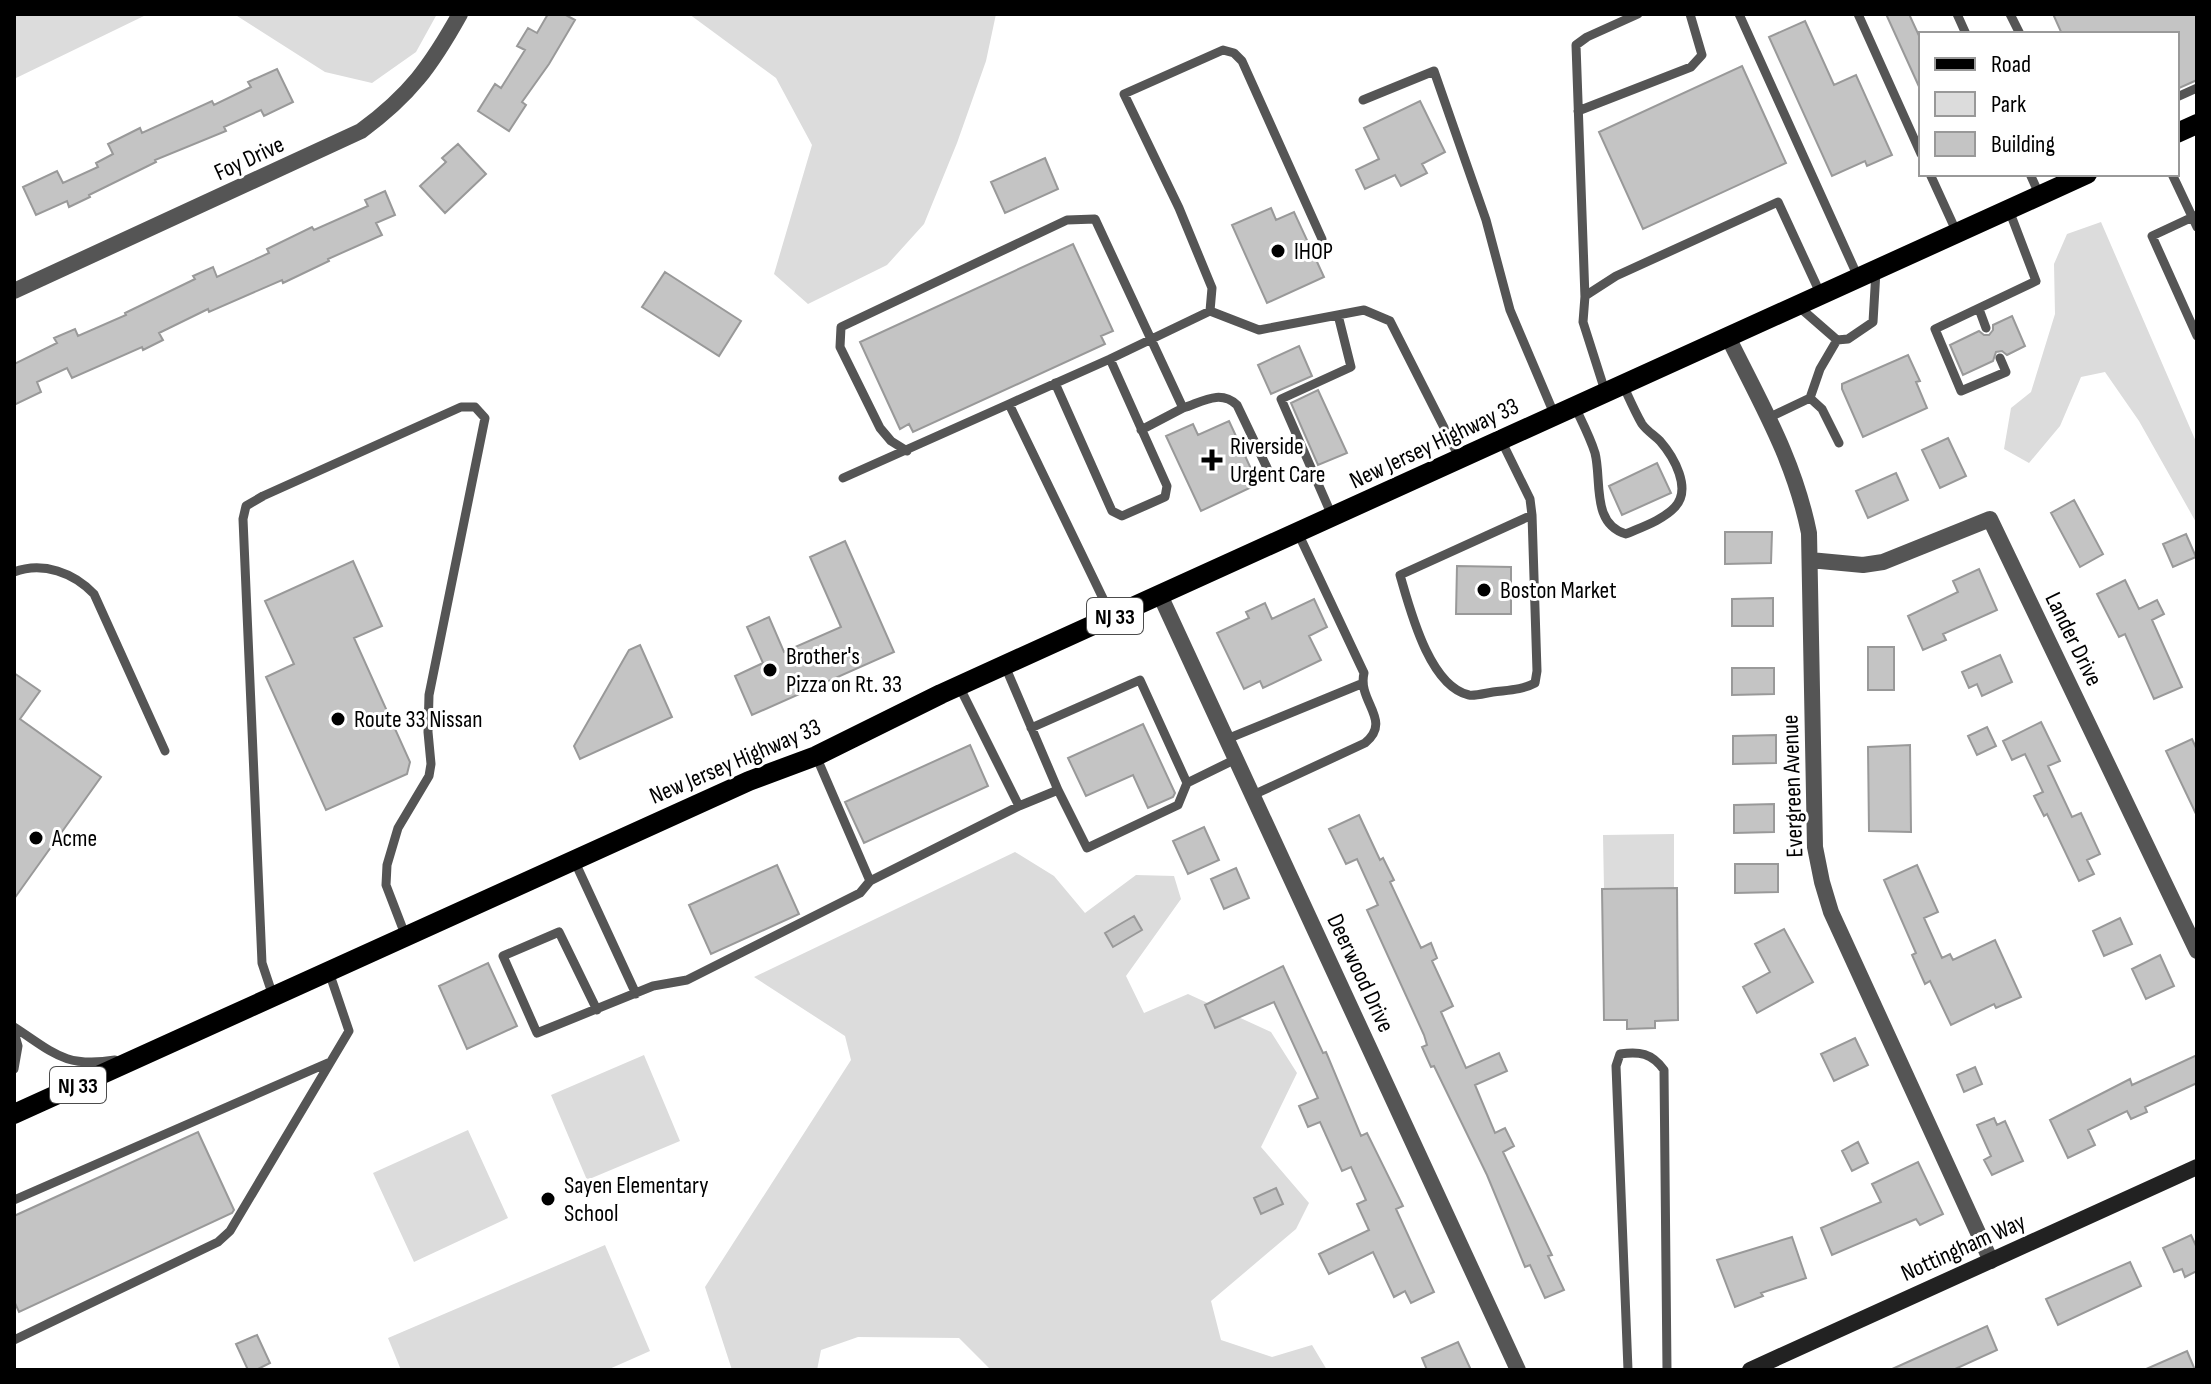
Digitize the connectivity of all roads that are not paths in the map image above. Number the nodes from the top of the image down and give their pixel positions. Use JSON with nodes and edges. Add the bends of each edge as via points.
{"nodes":[{"id":1,"x":460,"y":14,"type":"edge"},
{"id":2,"x":1638,"y":14,"type":"edge"},
{"id":3,"x":1690,"y":14,"type":"edge"},
{"id":4,"x":1739,"y":14,"type":"edge"},
{"id":5,"x":1858,"y":14,"type":"edge"},
{"id":6,"x":2010,"y":14,"type":"edge"},
{"id":7,"x":2019,"y":32,"type":"edge"},
{"id":8,"x":1363,"y":100,"type":"dead end"},
{"id":9,"x":1578,"y":111,"type":"junction"},
{"id":10,"x":1919,"y":150,"type":"edge"},
{"id":11,"x":1931,"y":176,"type":"edge"},
{"id":12,"x":2031,"y":176,"type":"edge"},
{"id":13,"x":2082,"y":176,"type":"edge"},
{"id":14,"x":2173,"y":176,"type":"edge"},
{"id":15,"x":2040,"y":196,"type":"junction"},
{"id":16,"x":2009,"y":210,"type":"junction"},
{"id":17,"x":2195,"y":216,"type":"edge"},
{"id":18,"x":2197,"y":227,"type":"edge"},
{"id":19,"x":1957,"y":233,"type":"junction"},
{"id":20,"x":1322,"y":239,"type":"dead end"},
{"id":21,"x":1867,"y":274,"type":"junction"},
{"id":22,"x":14,"y":291,"type":"edge"},
{"id":23,"x":1821,"y":295,"type":"junction"},
{"id":24,"x":1585,"y":298,"type":"junction"},
{"id":25,"x":1798,"y":306,"type":"junction"},
{"id":26,"x":1979,"y":309,"type":"junction"},
{"id":27,"x":1210,"y":311,"type":"junction"},
{"id":28,"x":1338,"y":315,"type":"junction"},
{"id":29,"x":1986,"y":328,"type":"dead end"},
{"id":30,"x":2197,"y":336,"type":"edge"},
{"id":31,"x":1728,"y":337,"type":"junction"},
{"id":32,"x":1152,"y":340,"type":"junction"},
{"id":33,"x":1837,"y":340,"type":"junction"},
{"id":34,"x":2000,"y":358,"type":"dead end"},
{"id":35,"x":1110,"y":359,"type":"junction"},
{"id":36,"x":1055,"y":383,"type":"junction"},
{"id":37,"x":1614,"y":389,"type":"junction"},
{"id":38,"x":1810,"y":398,"type":"junction"},
{"id":39,"x":1009,"y":404,"type":"junction"},
{"id":40,"x":1575,"y":407,"type":"junction"},
{"id":41,"x":1183,"y":408,"type":"junction"},
{"id":42,"x":1555,"y":416,"type":"junction"},
{"id":43,"x":1768,"y":418,"type":"junction"},
{"id":44,"x":1141,"y":430,"type":"junction"},
{"id":45,"x":1501,"y":440,"type":"junction"},
{"id":46,"x":1839,"y":443,"type":"dead end"},
{"id":47,"x":907,"y":451,"type":"junction"},
{"id":48,"x":1460,"y":459,"type":"junction"},
{"id":49,"x":1269,"y":472,"type":"dead end"},
{"id":50,"x":843,"y":478,"type":"dead end"},
{"id":51,"x":1532,"y":515,"type":"junction"},
{"id":52,"x":1333,"y":518,"type":"junction"},
{"id":53,"x":1298,"y":533,"type":"junction"},
{"id":54,"x":1810,"y":560,"type":"junction"},
{"id":55,"x":14,"y":572,"type":"edge"},
{"id":56,"x":1160,"y":595,"type":"junction"},
{"id":57,"x":1112,"y":617,"type":"junction"},
{"id":58,"x":1005,"y":666,"type":"junction"},
{"id":59,"x":1361,"y":684,"type":"junction"},
{"id":60,"x":959,"y":686,"type":"junction"},
{"id":61,"x":1031,"y":728,"type":"junction"},
{"id":62,"x":1227,"y":739,"type":"junction"},
{"id":63,"x":165,"y":751,"type":"dead end"},
{"id":64,"x":816,"y":756,"type":"junction"},
{"id":65,"x":1236,"y":759,"type":"junction"},
{"id":66,"x":1187,"y":783,"type":"junction"},
{"id":67,"x":1058,"y":790,"type":"junction"},
{"id":68,"x":1253,"y":795,"type":"junction"},
{"id":69,"x":1019,"y":806,"type":"junction"},
{"id":70,"x":574,"y":860,"type":"junction"},
{"id":71,"x":870,"y":881,"type":"junction"},
{"id":72,"x":406,"y":937,"type":"junction"},
{"id":73,"x":2197,"y":951,"type":"edge"},
{"id":74,"x":329,"y":972,"type":"junction"},
{"id":75,"x":636,"y":994,"type":"junction"},
{"id":76,"x":273,"y":996,"type":"junction"},
{"id":77,"x":597,"y":1010,"type":"junction"},
{"id":78,"x":14,"y":1030,"type":"edge"},
{"id":79,"x":142,"y":1056,"type":"junction"},
{"id":80,"x":331,"y":1061,"type":"junction"},
{"id":81,"x":14,"y":1069,"type":"edge"},
{"id":82,"x":14,"y":1114,"type":"edge"},
{"id":83,"x":2197,"y":1167,"type":"edge"},
{"id":84,"x":14,"y":1200,"type":"edge"},
{"id":85,"x":1991,"y":1261,"type":"junction"},
{"id":86,"x":14,"y":1340,"type":"edge"},
{"id":87,"x":1518,"y":1370,"type":"edge"},
{"id":88,"x":1628,"y":1370,"type":"edge"},
{"id":89,"x":1667,"y":1370,"type":"edge"},
{"id":90,"x":1750,"y":1370,"type":"edge"}],
"edges":[{"from":1,"to":22,"type":"street","name":"Foy Drive","via":[[416,83],[361,131]]},
{"from":2,"to":9,"type":"lane","via":[[1576,45]]},
{"from":3,"to":9,"type":"lane","via":[[1702,55],[1691,67]]},
{"from":4,"to":21,"type":"lane"},
{"from":5,"to":10,"type":"lane"},
{"from":6,"to":7,"type":"lane"},
{"from":8,"to":42,"type":"lane","via":[[1434,71],[1486,220],[1510,310]]},
{"from":9,"to":24,"type":"lane"},
{"from":11,"to":19,"type":"lane"},
{"from":12,"to":15,"type":"lane"},
{"from":13,"to":15,"type":"main road","name":"New Jersey Highway 33","number":"NJ 33"},
{"from":14,"to":17,"type":"lane"},
{"from":15,"to":16,"type":"main road","name":"New Jersey Highway 33","number":"NJ 33"},
{"from":16,"to":19,"type":"main road","name":"New Jersey Highway 33","number":"NJ 33"},
{"from":16,"to":26,"type":"lane","via":[[2036,281]]},
{"from":17,"to":18,"type":"lane"},
{"from":17,"to":30,"type":"lane","via":[[2152,236]]},
{"from":19,"to":21,"type":"main road","name":"New Jersey Highway 33","number":"NJ 33"},
{"from":20,"to":27,"type":"lane","via":[[1234,53],[1223,50],[1124,94],[1212,288]]},
{"from":21,"to":23,"type":"main road","name":"New Jersey Highway 33","number":"NJ 33"},
{"from":21,"to":33,"type":"lane","via":[[1873,322],[1848,339]]},
{"from":23,"to":24,"type":"lane","via":[[1778,202],[1616,276]]},
{"from":23,"to":25,"type":"main road","name":"New Jersey Highway 33","number":"NJ 33"},
{"from":24,"to":37,"type":"lane","via":[[1583,322]]},
{"from":25,"to":31,"type":"main road","name":"New Jersey Highway 33","number":"NJ 33"},
{"from":25,"to":33,"type":"lane"},
{"from":26,"to":29,"type":"lane"},
{"from":26,"to":34,"type":"lane","via":[[1935,329],[1961,391],[2006,372]]},
{"from":27,"to":28,"type":"lane","via":[[1259,330]]},
{"from":27,"to":32,"type":"lane"},
{"from":28,"to":48,"type":"lane","via":[[1364,310],[1390,321]]},
{"from":28,"to":52,"type":"lane","via":[[1351,367],[1281,399]]},
{"from":31,"to":37,"type":"main road","name":"New Jersey Highway 33","number":"NJ 33"},
{"from":31,"to":43,"type":"street","name":"Evergreen Avenue"},
{"from":32,"to":35,"type":"lane"},
{"from":32,"to":41,"type":"lane"},
{"from":32,"to":47,"type":"lane","via":[[1095,219],[1067,220],[841,327],[840,347],[880,428]]},
{"from":33,"to":38,"type":"lane"},
{"from":35,"to":36,"type":"lane"},
{"from":35,"to":44,"type":"lane"},
{"from":36,"to":39,"type":"lane"},
{"from":36,"to":44,"type":"lane","via":[[1112,511],[1122,516],[1165,497],[1167,486]]},
{"from":37,"to":40,"type":"main road","name":"New Jersey Highway 33","number":"NJ 33"},
{"from":37,"to":40,"type":"lane","via":[[1670,456],[1683,493],[1666,515],[1626,534],[1612,527],[1600,503],[1594,452]]},
{"from":38,"to":43,"type":"lane"},
{"from":38,"to":46,"type":"lane","via":[[1822,409]]},
{"from":39,"to":47,"type":"lane"},
{"from":39,"to":57,"type":"lane"},
{"from":40,"to":42,"type":"main road","name":"New Jersey Highway 33","number":"NJ 33"},
{"from":41,"to":44,"type":"lane"},
{"from":41,"to":49,"type":"lane","via":[[1228,397],[1237,405]]},
{"from":42,"to":45,"type":"main road","name":"New Jersey Highway 33","number":"NJ 33"},
{"from":43,"to":54,"type":"street","name":"Evergreen Avenue","via":[[1800,493]]},
{"from":45,"to":48,"type":"main road","name":"New Jersey Highway 33","number":"NJ 33"},
{"from":45,"to":51,"type":"lane","via":[[1530,499]]},
{"from":47,"to":50,"type":"lane"},
{"from":48,"to":52,"type":"main road","name":"New Jersey Highway 33","number":"NJ 33"},
{"from":51,"to":51,"type":"lane","via":[[1535,683],[1469,695],[1448,682],[1427,654],[1400,575]]},
{"from":52,"to":53,"type":"main road","name":"New Jersey Highway 33","number":"NJ 33"},
{"from":53,"to":56,"type":"main road","name":"New Jersey Highway 33","number":"NJ 33"},
{"from":53,"to":59,"type":"lane","via":[[1364,673]]},
{"from":54,"to":73,"type":"street","name":"Lander Drive","via":[[1883,562],[1990,519]]},
{"from":54,"to":85,"type":"street","name":"Evergreen Avenue","via":[[1815,847],[1822,882]]},
{"from":55,"to":63,"type":"lane","via":[[24,568],[64,573],[81,580],[94,594]]},
{"from":56,"to":57,"type":"main road","name":"New Jersey Highway 33","number":"NJ 33"},
{"from":56,"to":62,"type":"street","name":"Deerwood Drive"},
{"from":57,"to":58,"type":"main road","name":"New Jersey Highway 33","number":"NJ 33"},
{"from":58,"to":60,"type":"main road","name":"New Jersey Highway 33","number":"NJ 33"},
{"from":58,"to":61,"type":"lane"},
{"from":59,"to":62,"type":"lane"},
{"from":59,"to":68,"type":"lane","via":[[1377,724],[1371,738]]},
{"from":60,"to":64,"type":"main road","name":"New Jersey Highway 33","number":"NJ 33"},
{"from":60,"to":69,"type":"lane"},
{"from":61,"to":66,"type":"lane","via":[[1140,680]]},
{"from":61,"to":67,"type":"lane"},
{"from":62,"to":65,"type":"street","name":"Deerwood Drive"},
{"from":64,"to":70,"type":"main road","name":"New Jersey Highway 33","number":"NJ 33"},
{"from":64,"to":71,"type":"lane"},
{"from":65,"to":66,"type":"lane"},
{"from":65,"to":68,"type":"street","name":"Deerwood Drive"},
{"from":66,"to":67,"type":"lane","via":[[1178,805],[1087,848]]},
{"from":67,"to":69,"type":"lane"},
{"from":68,"to":87,"type":"street","name":"Deerwood Drive"},
{"from":69,"to":71,"type":"lane"},
{"from":70,"to":72,"type":"main road","name":"New Jersey Highway 33","number":"NJ 33"},
{"from":70,"to":75,"type":"lane"},
{"from":71,"to":75,"type":"lane","via":[[860,893],[687,980]]},
{"from":72,"to":74,"type":"main road","name":"New Jersey Highway 33","number":"NJ 33"},
{"from":72,"to":76,"type":"lane","via":[[386,885],[387,865],[398,828],[429,776],[429,695],[485,418],[475,407],[461,407],[246,506],[262,963]]},
{"from":74,"to":76,"type":"main road","name":"New Jersey Highway 33","number":"NJ 33"},
{"from":74,"to":80,"type":"lane","via":[[349,1031]]},
{"from":75,"to":77,"type":"lane"},
{"from":76,"to":79,"type":"main road","name":"New Jersey Highway 33","number":"NJ 33"},
{"from":77,"to":77,"type":"lane","via":[[537,1033],[503,956],[559,932]]},
{"from":78,"to":79,"type":"lane","via":[[60,1058],[80,1063]]},
{"from":78,"to":81,"type":"lane"},
{"from":79,"to":82,"type":"main road","name":"New Jersey Highway 33","number":"NJ 33"},
{"from":80,"to":84,"type":"lane"},
{"from":80,"to":86,"type":"lane","via":[[230,1231],[218,1242]]},
{"from":83,"to":85,"type":"street","name":"Nottingham Way"},
{"from":85,"to":90,"type":"street","name":"Nottingham Way"},
{"from":88,"to":89,"type":"lane","via":[[1616,1066],[1620,1054],[1640,1051],[1664,1070]]}]}
